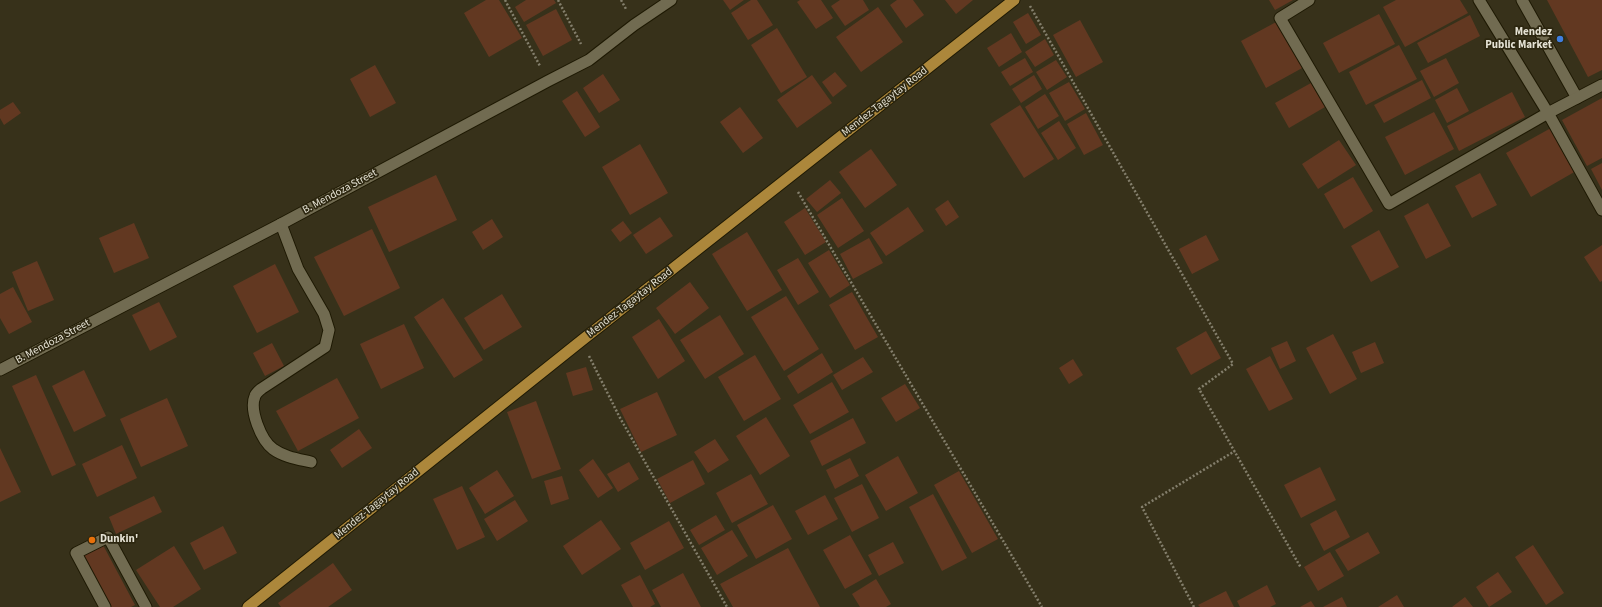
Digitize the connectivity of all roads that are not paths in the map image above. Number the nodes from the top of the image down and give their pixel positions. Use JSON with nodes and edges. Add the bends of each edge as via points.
{"nodes":[{"id":1,"x":671,"y":0,"type":"edge"},
{"id":2,"x":1014,"y":0,"type":"edge"},
{"id":3,"x":1309,"y":0,"type":"edge"},
{"id":4,"x":1479,"y":0,"type":"edge"},
{"id":5,"x":1522,"y":0,"type":"edge"},
{"id":6,"x":1602,"y":85,"type":"edge"},
{"id":7,"x":1577,"y":98,"type":"junction"},
{"id":8,"x":1548,"y":113,"type":"junction"},
{"id":9,"x":1602,"y":210,"type":"edge"},
{"id":10,"x":281,"y":224,"type":"junction"},
{"id":11,"x":0,"y":370,"type":"edge"},
{"id":12,"x":311,"y":462,"type":"dead end"},
{"id":13,"x":105,"y":607,"type":"edge"},
{"id":14,"x":146,"y":607,"type":"edge"},
{"id":15,"x":248,"y":607,"type":"edge"}],
"edges":[{"from":1,"to":10,"type":"street","name":"B. Mendoza Street","via":[[589,60]]},
{"from":2,"to":15,"type":"main road","name":"Mendez-Tagaytay Road"},
{"from":3,"to":8,"type":"street","via":[[1280,18],[1389,204]]},
{"from":4,"to":8,"type":"street"},
{"from":5,"to":7,"type":"street"},
{"from":6,"to":7,"type":"street"},
{"from":7,"to":8,"type":"street"},
{"from":8,"to":9,"type":"street"},
{"from":10,"to":11,"type":"street","name":"B. Mendoza Street"},
{"from":10,"to":12,"type":"street","via":[[298,269],[324,314],[329,330],[325,347],[261,389],[255,395],[253,407],[259,430],[272,448],[284,455]]},
{"from":13,"to":14,"type":"street","via":[[76,553],[108,537]]}]}
